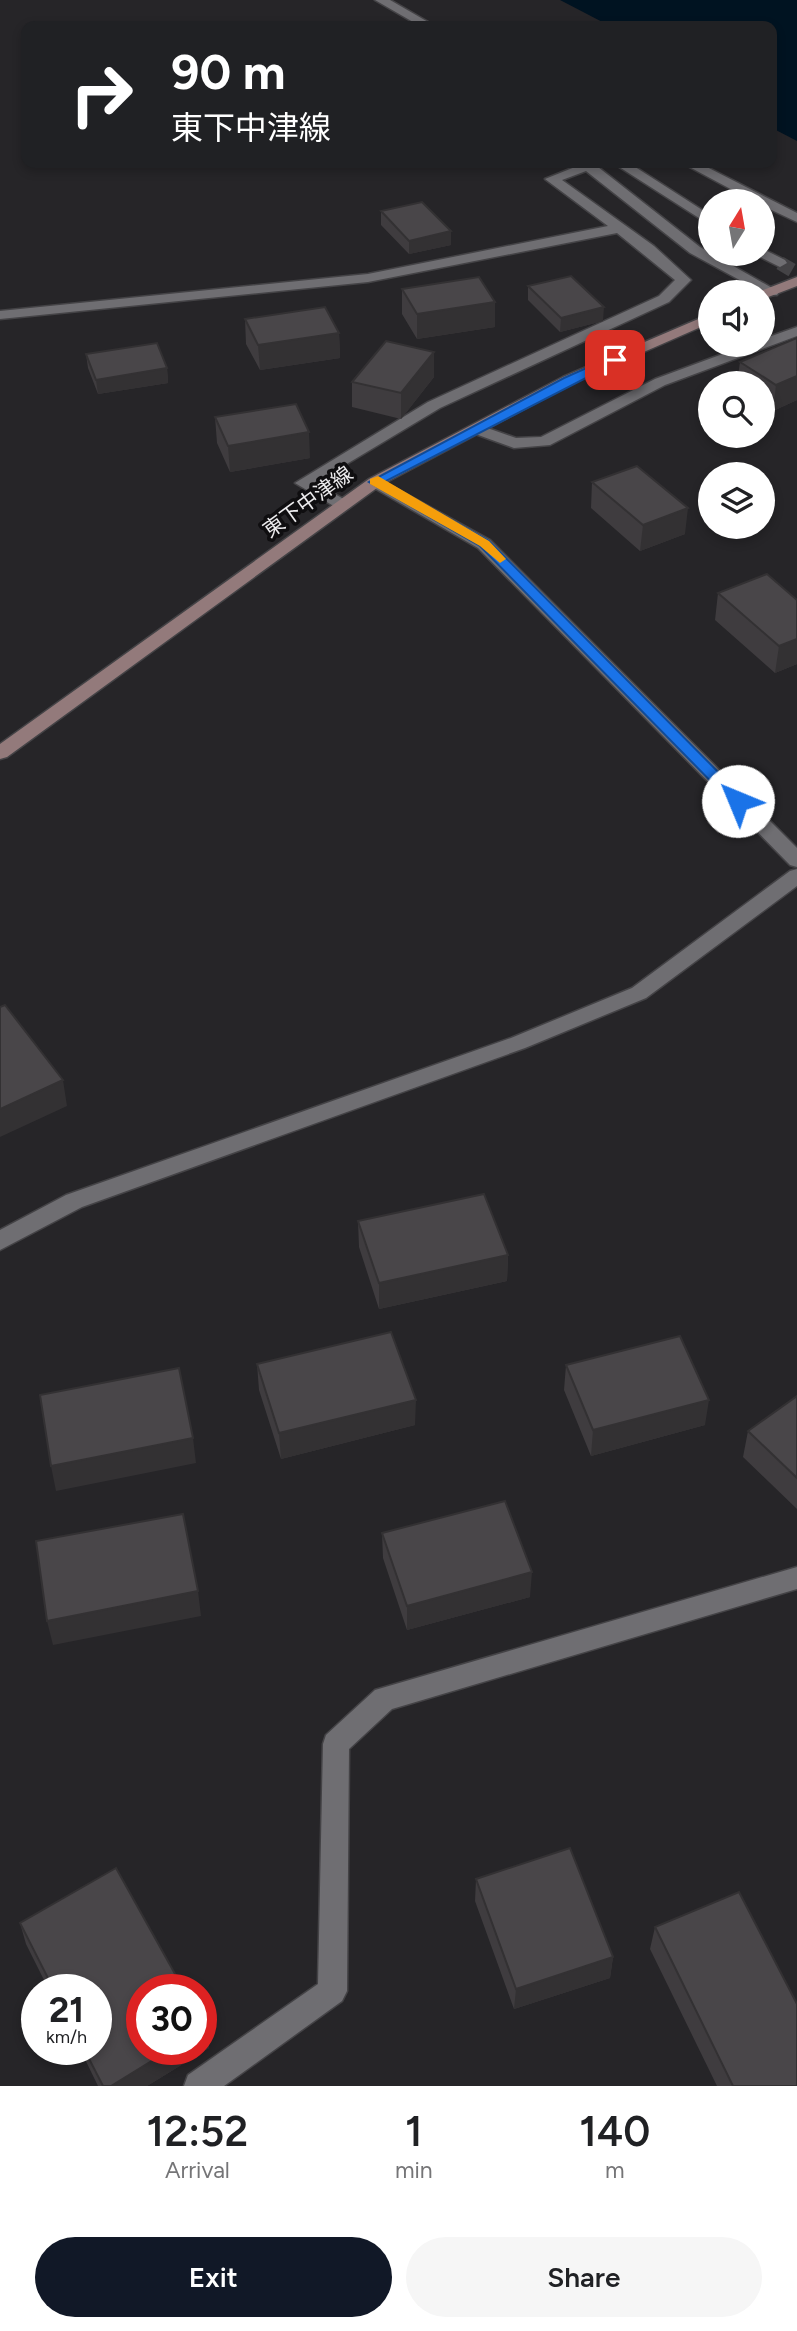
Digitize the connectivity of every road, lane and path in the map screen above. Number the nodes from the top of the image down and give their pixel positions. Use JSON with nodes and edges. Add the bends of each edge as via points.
{"nodes":[{"id":1,"x":381,"y":0,"type":"edge"},
{"id":2,"x":420,"y":21,"type":"edge"},
{"id":3,"x":581,"y":168,"type":"edge"},
{"id":4,"x":596,"y":168,"type":"edge"},
{"id":5,"x":628,"y":168,"type":"edge"},
{"id":6,"x":699,"y":168,"type":"edge"},
{"id":7,"x":698,"y":212,"type":"edge"},
{"id":8,"x":797,"y":218,"type":"edge"},
{"id":9,"x":620,"y":228,"type":"junction"},
{"id":10,"x":775,"y":260,"type":"edge"},
{"id":11,"x":780,"y":263,"type":"tunnel mouth"},
{"id":12,"x":745,"y":280,"type":"edge"},
{"id":13,"x":797,"y":281,"type":"edge"},
{"id":14,"x":775,"y":290,"type":"edge"},
{"id":15,"x":0,"y":315,"type":"edge"},
{"id":16,"x":698,"y":323,"type":"edge"},
{"id":17,"x":797,"y":331,"type":"edge"},
{"id":18,"x":775,"y":339,"type":"edge"},
{"id":19,"x":726,"y":357,"type":"edge"},
{"id":20,"x":476,"y":429,"type":"junction"},
{"id":21,"x":375,"y":482,"type":"junction"},
{"id":22,"x":343,"y":505,"type":"junction"},
{"id":23,"x":0,"y":753,"type":"edge"},
{"id":24,"x":797,"y":860,"type":"edge"},
{"id":25,"x":797,"y":876,"type":"edge"},
{"id":26,"x":0,"y":1241,"type":"edge"},
{"id":27,"x":797,"y":1578,"type":"edge"},
{"id":28,"x":199,"y":2086,"type":"edge"}],
"edges":[{"from":1,"to":2,"type":"street"},
{"from":3,"to":9,"type":"street","via":[[552,179]]},
{"from":4,"to":12,"type":"street","via":[[695,250]]},
{"from":5,"to":7,"type":"street"},
{"from":6,"to":8,"type":"street"},
{"from":9,"to":15,"type":"street","via":[[368,278]]},
{"from":9,"to":22,"type":"street","via":[[684,280],[664,299],[434,405],[303,483]]},
{"from":10,"to":11,"type":"street"},
{"from":13,"to":14,"type":"main road"},
{"from":16,"to":20,"type":"main road","name":"東下中津線","via":[[568,380]]},
{"from":17,"to":18,"type":"street"},
{"from":19,"to":20,"type":"street","via":[[660,382],[544,442],[514,443]]},
{"from":20,"to":21,"type":"main road","name":"東下中津線"},
{"from":21,"to":22,"type":"main road","name":"東下中津線"},
{"from":21,"to":24,"type":"street","via":[[484,544]]},
{"from":22,"to":23,"type":"main road","name":"東下中津線"},
{"from":25,"to":26,"type":"street","via":[[639,993],[518,1044],[74,1201]]},
{"from":27,"to":28,"type":"street","via":[[384,1699],[337,1744],[332,1991]]}]}
